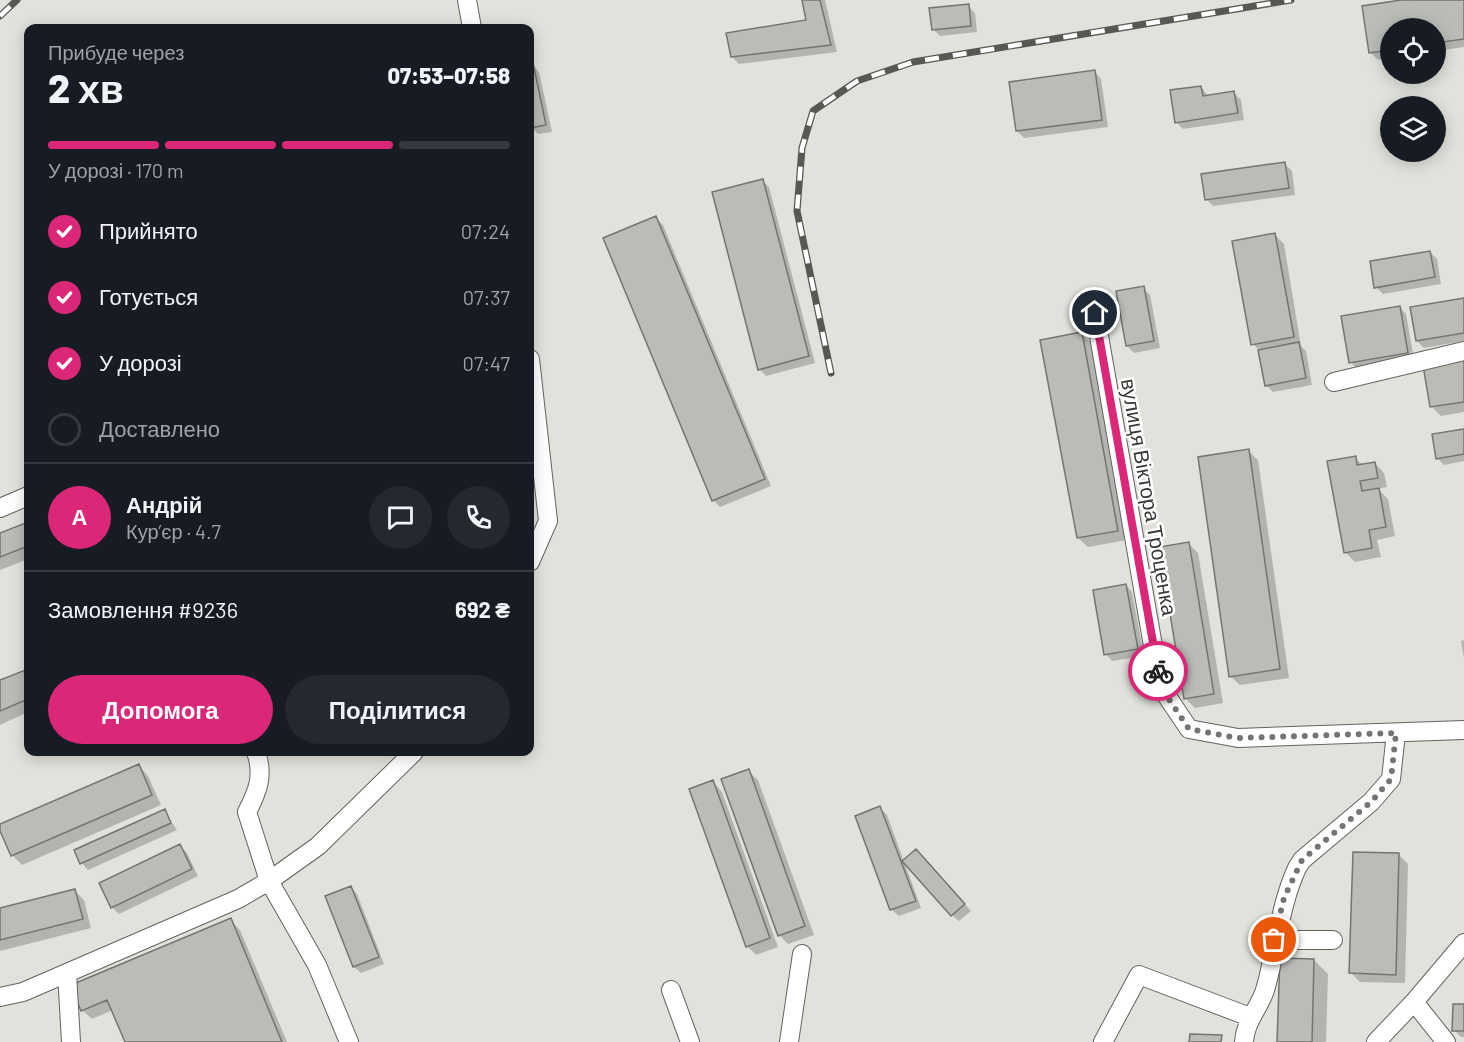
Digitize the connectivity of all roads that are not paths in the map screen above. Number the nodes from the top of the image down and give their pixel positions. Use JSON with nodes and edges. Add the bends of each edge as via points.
{"nodes":[{"id":1,"x":467,"y":0,"type":"edge"},
{"id":2,"x":471,"y":24,"type":"edge"},
{"id":3,"x":1095,"y":313,"type":"dead end"},
{"id":4,"x":1464,"y":351,"type":"edge"},
{"id":5,"x":1334,"y":382,"type":"dead end"},
{"id":6,"x":534,"y":395,"type":"edge"},
{"id":7,"x":24,"y":498,"type":"edge"},
{"id":8,"x":0,"y":508,"type":"edge"},
{"id":9,"x":534,"y":553,"type":"edge"},
{"id":10,"x":1464,"y":730,"type":"edge"},
{"id":11,"x":1396,"y":733,"type":"junction"},
{"id":12,"x":257,"y":756,"type":"edge"},
{"id":13,"x":410,"y":756,"type":"edge"},
{"id":14,"x":269,"y":881,"type":"junction"},
{"id":15,"x":1274,"y":940,"type":"junction"},
{"id":16,"x":1333,"y":940,"type":"dead end"},
{"id":17,"x":1464,"y":943,"type":"edge"},
{"id":18,"x":802,"y":954,"type":"dead end"},
{"id":19,"x":67,"y":973,"type":"junction"},
{"id":20,"x":671,"y":990,"type":"dead end"},
{"id":21,"x":0,"y":997,"type":"edge"},
{"id":22,"x":1414,"y":1002,"type":"junction"},
{"id":23,"x":1250,"y":1017,"type":"junction"},
{"id":24,"x":71,"y":1042,"type":"edge"},
{"id":25,"x":349,"y":1042,"type":"edge"},
{"id":26,"x":690,"y":1042,"type":"edge"},
{"id":27,"x":789,"y":1042,"type":"edge"},
{"id":28,"x":1103,"y":1042,"type":"edge"},
{"id":29,"x":1244,"y":1042,"type":"edge"},
{"id":30,"x":1376,"y":1042,"type":"edge"},
{"id":31,"x":1446,"y":1042,"type":"edge"}],
"edges":[{"from":1,"to":2,"type":"street"},
{"from":3,"to":11,"type":"street","name":"вулиця Віктора Троценка","via":[[1160,686],[1189,729],[1238,738]]},
{"from":4,"to":5,"type":"street"},
{"from":6,"to":9,"type":"street","via":[[548,521]]},
{"from":7,"to":8,"type":"street"},
{"from":10,"to":11,"type":"street","name":"вулиця Віктора Троценка"},
{"from":11,"to":15,"type":"street","via":[[1391,779],[1371,802],[1302,860],[1284,898]]},
{"from":12,"to":14,"type":"street","via":[[259,789],[247,812]]},
{"from":13,"to":14,"type":"street","via":[[318,846]]},
{"from":14,"to":19,"type":"street","via":[[238,899]]},
{"from":14,"to":25,"type":"street","via":[[317,965]]},
{"from":15,"to":16,"type":"street"},
{"from":15,"to":23,"type":"street","via":[[1264,992]]},
{"from":17,"to":22,"type":"street"},
{"from":18,"to":27,"type":"street"},
{"from":19,"to":21,"type":"street","via":[[23,992]]},
{"from":19,"to":24,"type":"street"},
{"from":20,"to":26,"type":"street"},
{"from":22,"to":30,"type":"street"},
{"from":22,"to":31,"type":"street"},
{"from":23,"to":28,"type":"street","via":[[1139,975]]},
{"from":23,"to":29,"type":"street"}]}
